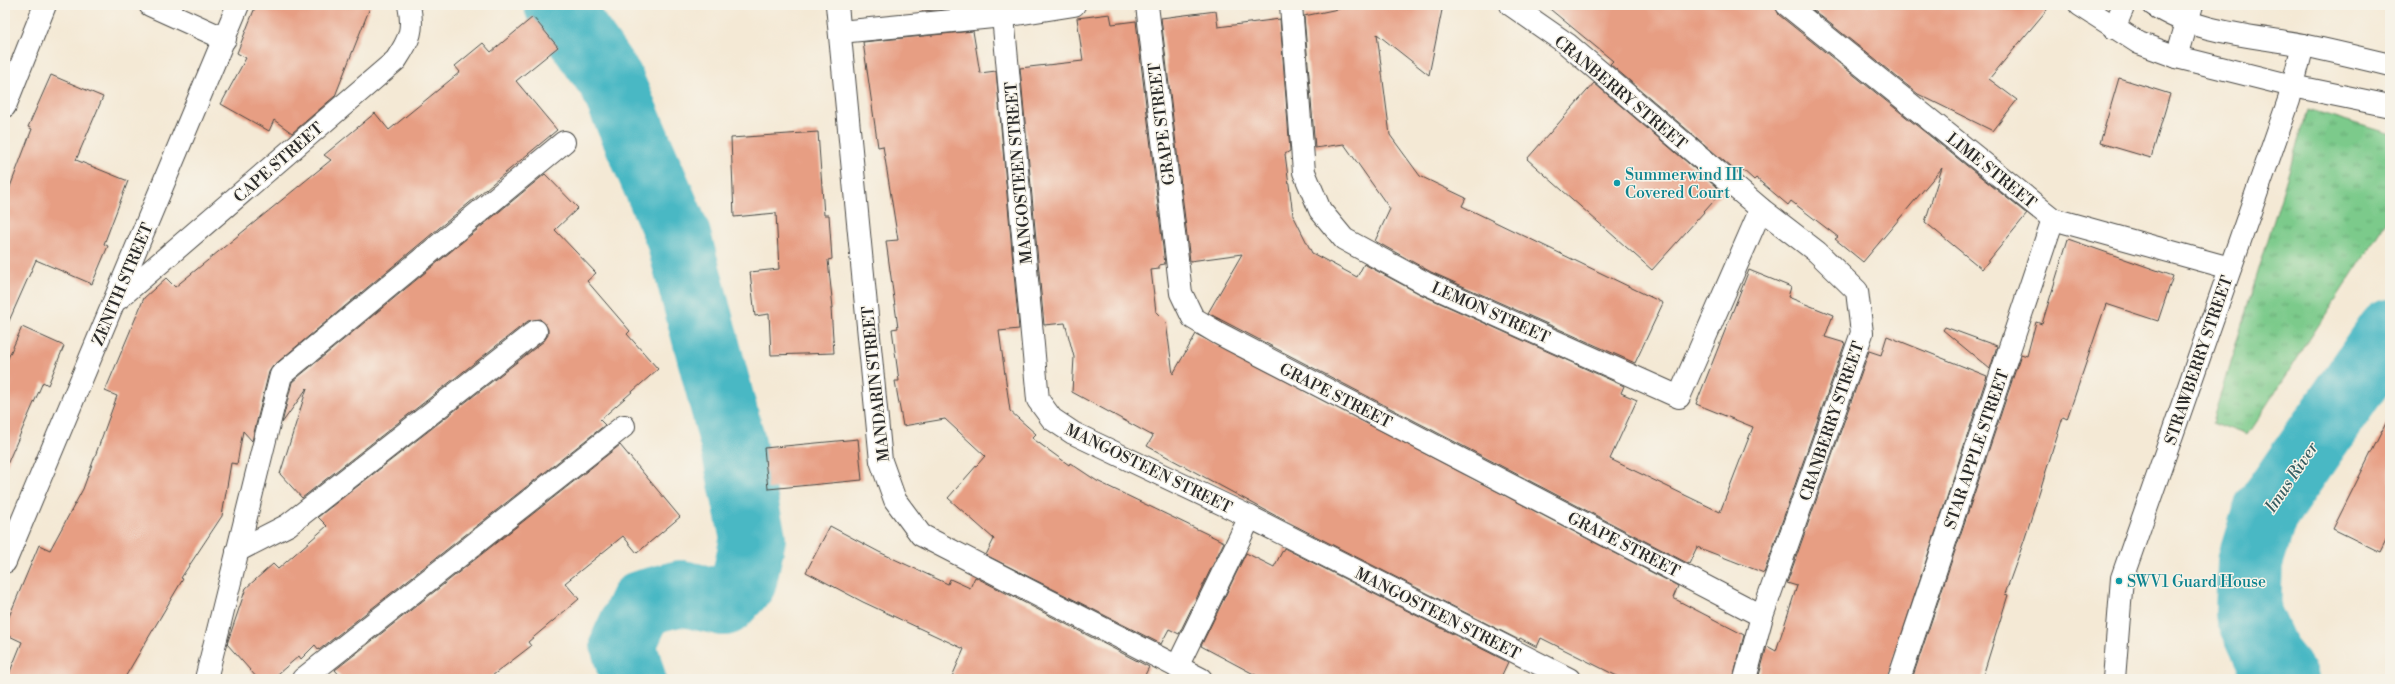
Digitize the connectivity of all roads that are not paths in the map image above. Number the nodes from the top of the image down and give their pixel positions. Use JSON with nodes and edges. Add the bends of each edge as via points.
{"nodes":[{"id":1,"x":45,"y":5,"type":"edge"},
{"id":2,"x":150,"y":5,"type":"edge"},
{"id":3,"x":238,"y":5,"type":"edge"},
{"id":4,"x":409,"y":5,"type":"edge"},
{"id":5,"x":837,"y":5,"type":"edge"},
{"id":6,"x":1074,"y":5,"type":"edge"},
{"id":7,"x":1147,"y":5,"type":"edge"},
{"id":8,"x":1290,"y":5,"type":"edge"},
{"id":9,"x":1511,"y":5,"type":"edge"},
{"id":10,"x":1787,"y":5,"type":"edge"},
{"id":11,"x":2080,"y":5,"type":"edge"},
{"id":12,"x":2124,"y":5,"type":"edge"},
{"id":13,"x":2154,"y":5,"type":"edge"},
{"id":14,"x":2190,"y":13,"type":"edge"},
{"id":15,"x":1004,"y":16,"type":"junction"},
{"id":16,"x":2114,"y":28,"type":"junction"},
{"id":17,"x":840,"y":32,"type":"junction"},
{"id":18,"x":225,"y":39,"type":"junction"},
{"id":19,"x":2304,"y":45,"type":"junction"},
{"id":20,"x":2177,"y":58,"type":"junction"},
{"id":21,"x":2390,"y":64,"type":"edge"},
{"id":22,"x":2293,"y":86,"type":"junction"},
{"id":23,"x":5,"y":106,"type":"edge"},
{"id":24,"x":2390,"y":106,"type":"edge"},
{"id":25,"x":564,"y":142,"type":"dead end"},
{"id":26,"x":1761,"y":209,"type":"junction"},
{"id":27,"x":2053,"y":219,"type":"junction"},
{"id":28,"x":2230,"y":268,"type":"junction"},
{"id":29,"x":114,"y":303,"type":"junction"},
{"id":30,"x":536,"y":332,"type":"dead end"},
{"id":31,"x":624,"y":426,"type":"dead end"},
{"id":32,"x":1250,"y":517,"type":"junction"},
{"id":33,"x":237,"y":551,"type":"junction"},
{"id":34,"x":5,"y":562,"type":"edge"},
{"id":35,"x":1762,"y":616,"type":"junction"},
{"id":36,"x":1177,"y":667,"type":"junction"},
{"id":37,"x":206,"y":679,"type":"edge"},
{"id":38,"x":303,"y":679,"type":"edge"},
{"id":39,"x":1201,"y":679,"type":"edge"},
{"id":40,"x":1568,"y":679,"type":"edge"},
{"id":41,"x":1745,"y":679,"type":"edge"},
{"id":42,"x":1899,"y":679,"type":"edge"},
{"id":43,"x":2114,"y":679,"type":"edge"}],
"edges":[{"from":1,"to":23,"type":"street"},
{"from":2,"to":18,"type":"street"},
{"from":3,"to":18,"type":"street","name":"ZENITH STREET"},
{"from":4,"to":29,"type":"street","name":"CAPE STREET","via":[[410,40],[396,60]]},
{"from":5,"to":17,"type":"street","name":"MANDARIN STREET"},
{"from":6,"to":15,"type":"street"},
{"from":7,"to":35,"type":"street","name":"GRAPE STREET","via":[[1181,293],[1194,318]]},
{"from":8,"to":26,"type":"street","name":"LEMON STREET","via":[[1304,172],[1320,210],[1344,239],[1425,283],[1679,397]]},
{"from":9,"to":26,"type":"street","name":"CRANBERRY STREET","via":[[1567,44]]},
{"from":10,"to":27,"type":"street","name":"LIME STREET"},
{"from":11,"to":16,"type":"street"},
{"from":12,"to":16,"type":"street"},
{"from":13,"to":14,"type":"street"},
{"from":14,"to":19,"type":"street","via":[[2228,32]]},
{"from":14,"to":20,"type":"street"},
{"from":15,"to":17,"type":"street"},
{"from":15,"to":32,"type":"street","name":"MANGOSTEEN STREET","via":[[1038,400],[1052,419],[1073,432]]},
{"from":16,"to":20,"type":"street","via":[[2139,43]]},
{"from":17,"to":36,"type":"street","name":"MANDARIN STREET","via":[[882,461],[895,500],[921,535]]},
{"from":18,"to":29,"type":"street","name":"ZENITH STREET"},
{"from":19,"to":21,"type":"street"},
{"from":19,"to":22,"type":"street","name":"STRAWBERRY STREET"},
{"from":20,"to":22,"type":"street"},
{"from":22,"to":24,"type":"street"},
{"from":22,"to":28,"type":"street","name":"STRAWBERRY STREET"},
{"from":25,"to":33,"type":"street","via":[[282,374]]},
{"from":26,"to":35,"type":"street","name":"CRANBERRY STREET","via":[[1817,252],[1857,291],[1862,332]]},
{"from":27,"to":28,"type":"street","name":"LIME STREET"},
{"from":27,"to":42,"type":"street","name":"STAR APPLE STREET"},
{"from":28,"to":43,"type":"street","name":"STRAWBERRY STREET","via":[[2122,578]]},
{"from":29,"to":34,"type":"street","name":"ZENITH STREET"},
{"from":30,"to":33,"type":"street","via":[[288,525]]},
{"from":31,"to":38,"type":"street"},
{"from":32,"to":36,"type":"street"},
{"from":32,"to":40,"type":"street","name":"MANGOSTEEN STREET"},
{"from":33,"to":37,"type":"street"},
{"from":35,"to":41,"type":"street","name":"CRANBERRY STREET"},
{"from":36,"to":39,"type":"street","name":"MANDARIN STREET"}]}
